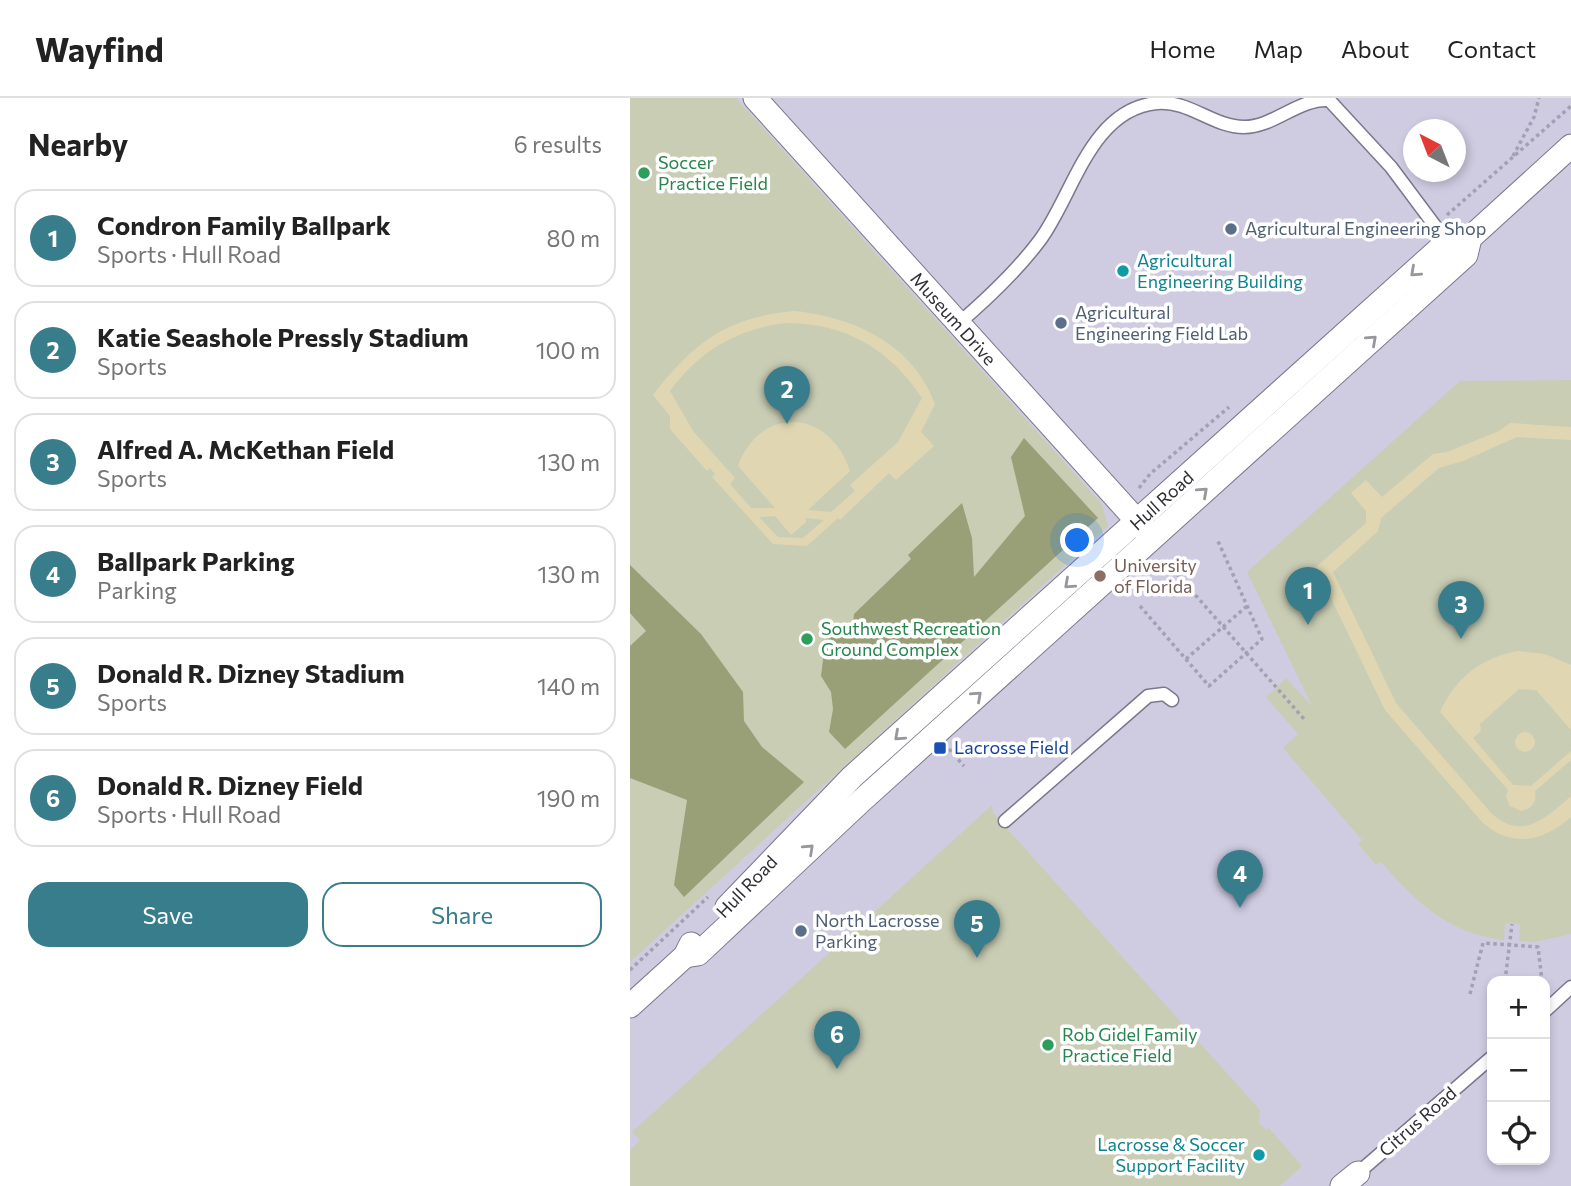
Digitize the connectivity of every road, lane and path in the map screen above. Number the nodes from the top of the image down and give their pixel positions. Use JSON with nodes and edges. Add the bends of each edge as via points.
{"nodes":[{"id":1,"x":755,"y":98,"type":"edge"},
{"id":2,"x":1539,"y":98,"type":"edge"},
{"id":3,"x":1571,"y":106,"type":"edge"},
{"id":4,"x":1571,"y":146,"type":"edge"},
{"id":5,"x":1513,"y":158,"type":"junction"},
{"id":6,"x":1452,"y":235,"type":"junction"},
{"id":7,"x":958,"y":324,"type":"junction"},
{"id":8,"x":1150,"y":474,"type":"dead end"},
{"id":9,"x":1141,"y":486,"type":"dead end"},
{"id":10,"x":1145,"y":530,"type":"junction"},
{"id":11,"x":1217,"y":539,"type":"dead end"},
{"id":12,"x":1177,"y":574,"type":"dead end"},
{"id":13,"x":1140,"y":606,"type":"dead end"},
{"id":14,"x":1247,"y":606,"type":"junction"},
{"id":15,"x":1223,"y":627,"type":"junction"},
{"id":16,"x":1246,"y":653,"type":"junction"},
{"id":17,"x":1186,"y":659,"type":"junction"},
{"id":18,"x":1172,"y":700,"type":"dead end"},
{"id":19,"x":1304,"y":719,"type":"dead end"},
{"id":20,"x":943,"y":743,"type":"dead end"},
{"id":21,"x":964,"y":766,"type":"dead end"},
{"id":22,"x":1005,"y":821,"type":"dead end"},
{"id":23,"x":1511,"y":924,"type":"dead end"},
{"id":24,"x":1509,"y":944,"type":"junction"},
{"id":25,"x":640,"y":960,"type":"dead end"},
{"id":26,"x":630,"y":970,"type":"edge"},
{"id":27,"x":1506,"y":976,"type":"edge"},
{"id":28,"x":1541,"y":976,"type":"edge"},
{"id":29,"x":1571,"y":988,"type":"edge"},
{"id":30,"x":1470,"y":994,"type":"dead end"},
{"id":31,"x":630,"y":1006,"type":"edge"},
{"id":32,"x":1550,"y":1007,"type":"edge"},
{"id":33,"x":1487,"y":1061,"type":"edge"},
{"id":34,"x":1350,"y":1180,"type":"edge"}],
"edges":[{"from":1,"to":7,"type":"street","name":"Museum Drive"},
{"from":2,"to":5,"type":"path"},
{"from":3,"to":5,"type":"path"},
{"from":4,"to":6,"type":"street","name":"Hull Road"},
{"from":5,"to":6,"type":"path"},
{"from":6,"to":7,"type":"lane","via":[[1332,101],[1314,100],[1264,124],[1243,127],[1178,105],[1157,103],[1124,116],[1101,136],[1041,240]]},
{"from":6,"to":10,"type":"street","name":"Hull Road","via":[[1466,255]]},
{"from":7,"to":10,"type":"street","name":"Museum Drive"},
{"from":8,"to":9,"type":"path"},
{"from":10,"to":31,"type":"street","name":"Hull Road","via":[[837,792],[690,945],[685,956]]},
{"from":11,"to":14,"type":"path"},
{"from":12,"to":15,"type":"path"},
{"from":13,"to":17,"type":"path"},
{"from":14,"to":15,"type":"path"},
{"from":14,"to":16,"type":"path","via":[[1262,639]]},
{"from":15,"to":16,"type":"path"},
{"from":15,"to":17,"type":"path"},
{"from":16,"to":17,"type":"path","via":[[1209,686]]},
{"from":16,"to":19,"type":"path"},
{"from":18,"to":22,"type":"lane","via":[[1164,694],[1148,696]]},
{"from":20,"to":21,"type":"path"},
{"from":23,"to":24,"type":"path"},
{"from":24,"to":27,"type":"path"},
{"from":24,"to":28,"type":"path","via":[[1538,947]]},
{"from":24,"to":30,"type":"path","via":[[1483,943]]},
{"from":25,"to":26,"type":"path"},
{"from":29,"to":32,"type":"lane"},
{"from":33,"to":34,"type":"lane","name":"Citrus Road"}]}
